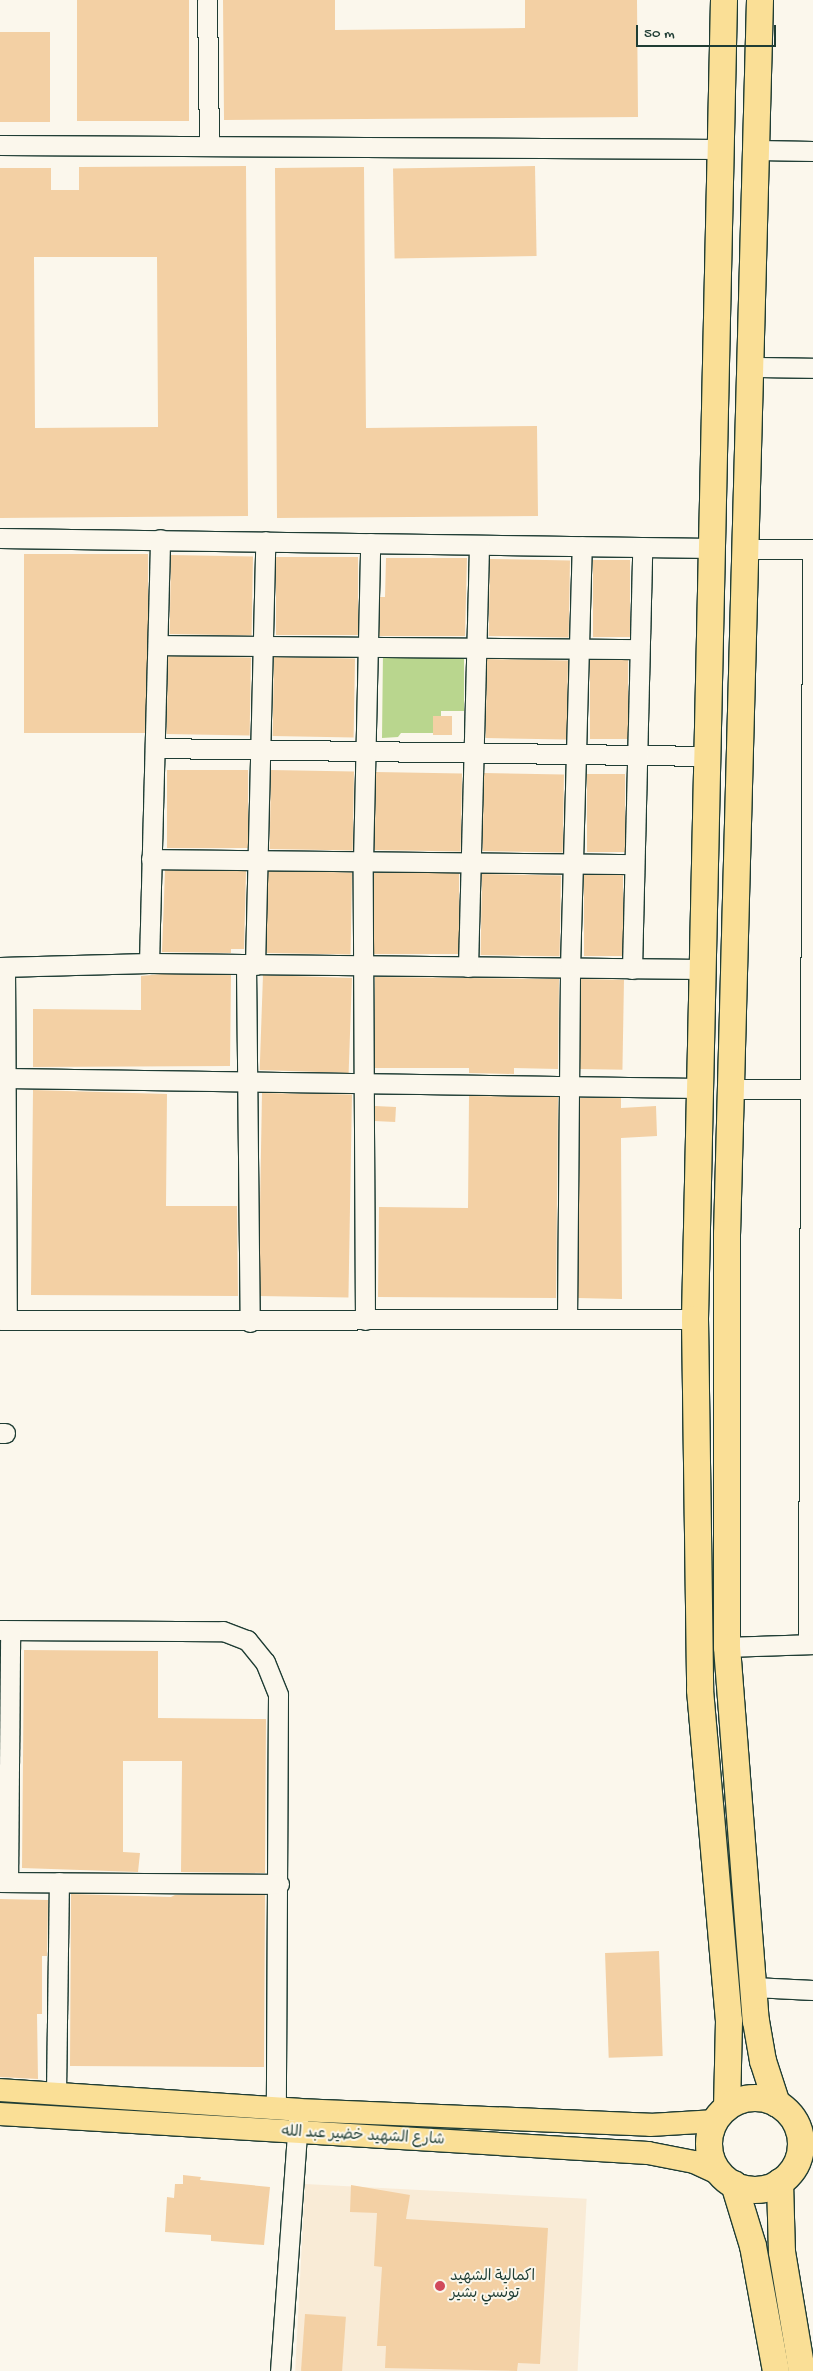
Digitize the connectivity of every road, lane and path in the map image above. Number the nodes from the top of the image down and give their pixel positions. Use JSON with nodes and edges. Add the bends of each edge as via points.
{"nodes":[{"id":1,"x":207,"y":0,"type":"edge"},
{"id":2,"x":724,"y":0,"type":"edge"},
{"id":3,"x":760,"y":0,"type":"edge"},
{"id":4,"x":0,"y":145,"type":"edge"},
{"id":5,"x":209,"y":146,"type":"junction"},
{"id":6,"x":721,"y":149,"type":"junction"},
{"id":7,"x":757,"y":150,"type":"junction"},
{"id":8,"x":813,"y":151,"type":"edge"},
{"id":9,"x":750,"y":367,"type":"junction"},
{"id":10,"x":813,"y":368,"type":"edge"},
{"id":11,"x":0,"y":538,"type":"edge"},
{"id":12,"x":160,"y":539,"type":"junction"},
{"id":13,"x":265,"y":541,"type":"junction"},
{"id":14,"x":370,"y":543,"type":"junction"},
{"id":15,"x":479,"y":545,"type":"junction"},
{"id":16,"x":582,"y":546,"type":"junction"},
{"id":17,"x":642,"y":547,"type":"junction"},
{"id":18,"x":712,"y":548,"type":"junction"},
{"id":19,"x":746,"y":549,"type":"junction"},
{"id":20,"x":812,"y":549,"type":"edge"},
{"id":21,"x":158,"y":645,"type":"junction"},
{"id":22,"x":261,"y":645,"type":"junction"},
{"id":23,"x":367,"y":645,"type":"junction"},
{"id":24,"x":477,"y":647,"type":"junction"},
{"id":25,"x":579,"y":648,"type":"junction"},
{"id":26,"x":639,"y":649,"type":"junction"},
{"id":27,"x":156,"y":748,"type":"junction"},
{"id":28,"x":261,"y":752,"type":"junction"},
{"id":29,"x":364,"y":753,"type":"junction"},
{"id":30,"x":474,"y":753,"type":"junction"},
{"id":31,"x":576,"y":755,"type":"junction"},
{"id":32,"x":636,"y":755,"type":"junction"},
{"id":33,"x":812,"y":755,"type":"edge"},
{"id":34,"x":707,"y":756,"type":"junction"},
{"id":35,"x":151,"y":859,"type":"junction"},
{"id":36,"x":256,"y":859,"type":"junction"},
{"id":37,"x":363,"y":862,"type":"junction"},
{"id":38,"x":471,"y":863,"type":"junction"},
{"id":39,"x":574,"y":863,"type":"junction"},
{"id":40,"x":633,"y":864,"type":"junction"},
{"id":41,"x":812,"y":920,"type":"edge"},
{"id":42,"x":149,"y":963,"type":"junction"},
{"id":43,"x":250,"y":965,"type":"junction"},
{"id":44,"x":363,"y":965,"type":"junction"},
{"id":45,"x":468,"y":966,"type":"junction"},
{"id":46,"x":2,"y":967,"type":"edge"},
{"id":47,"x":570,"y":968,"type":"junction"},
{"id":48,"x":632,"y":969,"type":"junction"},
{"id":49,"x":702,"y":970,"type":"junction"},
{"id":50,"x":5,"y":1078,"type":"junction"},
{"id":51,"x":245,"y":1082,"type":"junction"},
{"id":52,"x":366,"y":1085,"type":"junction"},
{"id":53,"x":569,"y":1087,"type":"junction"},
{"id":54,"x":699,"y":1088,"type":"junction"},
{"id":55,"x":731,"y":1089,"type":"junction"},
{"id":56,"x":812,"y":1089,"type":"edge"},
{"id":57,"x":811,"y":1256,"type":"edge"},
{"id":58,"x":567,"y":1319,"type":"junction"},
{"id":59,"x":695,"y":1319,"type":"junction"},
{"id":60,"x":3,"y":1320,"type":"edge"},
{"id":61,"x":365,"y":1320,"type":"junction"},
{"id":62,"x":250,"y":1322,"type":"junction"},
{"id":63,"x":5,"y":1631,"type":"edge"},
{"id":64,"x":811,"y":1644,"type":"edge"},
{"id":65,"x":727,"y":1647,"type":"junction"},
{"id":66,"x":4,"y":1882,"type":"edge"},
{"id":67,"x":59,"y":1882,"type":"junction"},
{"id":68,"x":279,"y":1884,"type":"junction"},
{"id":69,"x":753,"y":1987,"type":"junction"},
{"id":70,"x":813,"y":1990,"type":"edge"},
{"id":71,"x":0,"y":2090,"type":"edge"},
{"id":72,"x":56,"y":2093,"type":"junction"},
{"id":73,"x":777,"y":2104,"type":"junction"},
{"id":74,"x":276,"y":2109,"type":"junction"},
{"id":75,"x":298,"y":2110,"type":"junction"},
{"id":76,"x":0,"y":2114,"type":"edge"},
{"id":77,"x":721,"y":2114,"type":"junction"},
{"id":78,"x":298,"y":2133,"type":"junction"},
{"id":79,"x":728,"y":2180,"type":"junction"},
{"id":80,"x":780,"y":2182,"type":"junction"},
{"id":81,"x":280,"y":2371,"type":"edge"},
{"id":82,"x":776,"y":2371,"type":"edge"},
{"id":83,"x":802,"y":2371,"type":"edge"}],
"edges":[{"from":1,"to":5,"type":"street"},
{"from":2,"to":6,"type":"highway"},
{"from":3,"to":7,"type":"highway"},
{"from":4,"to":5,"type":"street"},
{"from":5,"to":6,"type":"street"},
{"from":6,"to":18,"type":"highway"},
{"from":7,"to":8,"type":"street"},
{"from":7,"to":9,"type":"highway"},
{"from":9,"to":10,"type":"street"},
{"from":9,"to":19,"type":"highway"},
{"from":11,"to":12,"type":"street"},
{"from":12,"to":13,"type":"street"},
{"from":12,"to":21,"type":"street"},
{"from":13,"to":14,"type":"street"},
{"from":13,"to":22,"type":"street"},
{"from":14,"to":15,"type":"street"},
{"from":14,"to":23,"type":"street"},
{"from":15,"to":16,"type":"street"},
{"from":15,"to":24,"type":"street"},
{"from":16,"to":17,"type":"street"},
{"from":16,"to":25,"type":"street"},
{"from":17,"to":18,"type":"street"},
{"from":17,"to":26,"type":"street"},
{"from":18,"to":34,"type":"highway"},
{"from":19,"to":20,"type":"street"},
{"from":19,"to":55,"type":"highway"},
{"from":20,"to":33,"type":"street"},
{"from":21,"to":22,"type":"street"},
{"from":21,"to":27,"type":"street"},
{"from":22,"to":23,"type":"street"},
{"from":22,"to":28,"type":"street"},
{"from":23,"to":24,"type":"street"},
{"from":23,"to":29,"type":"street"},
{"from":24,"to":25,"type":"street"},
{"from":24,"to":30,"type":"street"},
{"from":25,"to":26,"type":"street"},
{"from":25,"to":31,"type":"street"},
{"from":26,"to":32,"type":"street"},
{"from":27,"to":28,"type":"street"},
{"from":27,"to":35,"type":"street"},
{"from":28,"to":29,"type":"street"},
{"from":28,"to":36,"type":"street"},
{"from":29,"to":30,"type":"street"},
{"from":29,"to":37,"type":"street"},
{"from":30,"to":31,"type":"street"},
{"from":30,"to":38,"type":"street"},
{"from":31,"to":32,"type":"street"},
{"from":31,"to":39,"type":"street"},
{"from":32,"to":34,"type":"street"},
{"from":32,"to":40,"type":"street"},
{"from":33,"to":41,"type":"street"},
{"from":34,"to":49,"type":"highway"},
{"from":35,"to":36,"type":"street"},
{"from":35,"to":42,"type":"street"},
{"from":36,"to":37,"type":"street"},
{"from":36,"to":43,"type":"street"},
{"from":37,"to":38,"type":"street"},
{"from":37,"to":44,"type":"street"},
{"from":38,"to":39,"type":"street"},
{"from":38,"to":45,"type":"street"},
{"from":39,"to":40,"type":"street"},
{"from":39,"to":47,"type":"street"},
{"from":40,"to":48,"type":"street"},
{"from":41,"to":56,"type":"street"},
{"from":42,"to":43,"type":"street"},
{"from":42,"to":46,"type":"street"},
{"from":43,"to":44,"type":"street"},
{"from":43,"to":51,"type":"street"},
{"from":44,"to":45,"type":"street"},
{"from":44,"to":52,"type":"street"},
{"from":45,"to":47,"type":"street"},
{"from":46,"to":50,"type":"street"},
{"from":47,"to":48,"type":"street"},
{"from":47,"to":53,"type":"street"},
{"from":48,"to":49,"type":"street"},
{"from":49,"to":54,"type":"highway"},
{"from":50,"to":51,"type":"street"},
{"from":50,"to":60,"type":"street"},
{"from":51,"to":52,"type":"street"},
{"from":51,"to":62,"type":"street"},
{"from":52,"to":53,"type":"street"},
{"from":52,"to":61,"type":"street"},
{"from":53,"to":54,"type":"street"},
{"from":53,"to":58,"type":"street"},
{"from":54,"to":59,"type":"highway"},
{"from":55,"to":56,"type":"street"},
{"from":55,"to":65,"type":"highway","via":[[727,1234]]},
{"from":56,"to":57,"type":"street"},
{"from":57,"to":64,"type":"street"},
{"from":58,"to":59,"type":"street"},
{"from":58,"to":61,"type":"street"},
{"from":59,"to":77,"type":"highway","via":[[700,1690],[729,2022]]},
{"from":60,"to":62,"type":"street"},
{"from":61,"to":62,"type":"street"},
{"from":63,"to":66,"type":"street"},
{"from":63,"to":68,"type":"street","via":[[223,1630],[246,1640],[265,1662],[278,1695]]},
{"from":64,"to":65,"type":"street"},
{"from":65,"to":69,"type":"highway"},
{"from":66,"to":67,"type":"street"},
{"from":67,"to":68,"type":"street"},
{"from":67,"to":72,"type":"street"},
{"from":68,"to":74,"type":"street"},
{"from":69,"to":70,"type":"street"},
{"from":69,"to":73,"type":"highway","via":[[762,2054]]},
{"from":71,"to":72,"type":"main road","name":"شارع الشهيد خضير عبد الله"},
{"from":72,"to":74,"type":"main road","name":"شارع الشهيد خضير عبد الله"},
{"from":73,"to":77,"type":"highway","via":[[746,2099]]},
{"from":73,"to":80,"type":"highway","via":[[793,2118],[801,2137],[799,2158],[788,2176]]},
{"from":74,"to":75,"type":"main road","name":"شارع الشهيد خضير عبد الله"},
{"from":75,"to":77,"type":"main road","name":"شارع الشهيد خضير عبد الله","via":[[650,2125]]},
{"from":75,"to":78,"type":"street"},
{"from":76,"to":78,"type":"main road","name":"شارع الشهيد خضير عبد الله"},
{"from":77,"to":79,"type":"highway","via":[[709,2148]]},
{"from":78,"to":79,"type":"main road","name":"شارع الشهيد خضير عبد الله","via":[[648,2153],[694,2162]]},
{"from":78,"to":81,"type":"street"},
{"from":79,"to":80,"type":"highway","via":[[757,2190]]},
{"from":79,"to":82,"type":"highway","via":[[753,2246]]},
{"from":80,"to":83,"type":"highway","via":[[782,2252]]}]}
